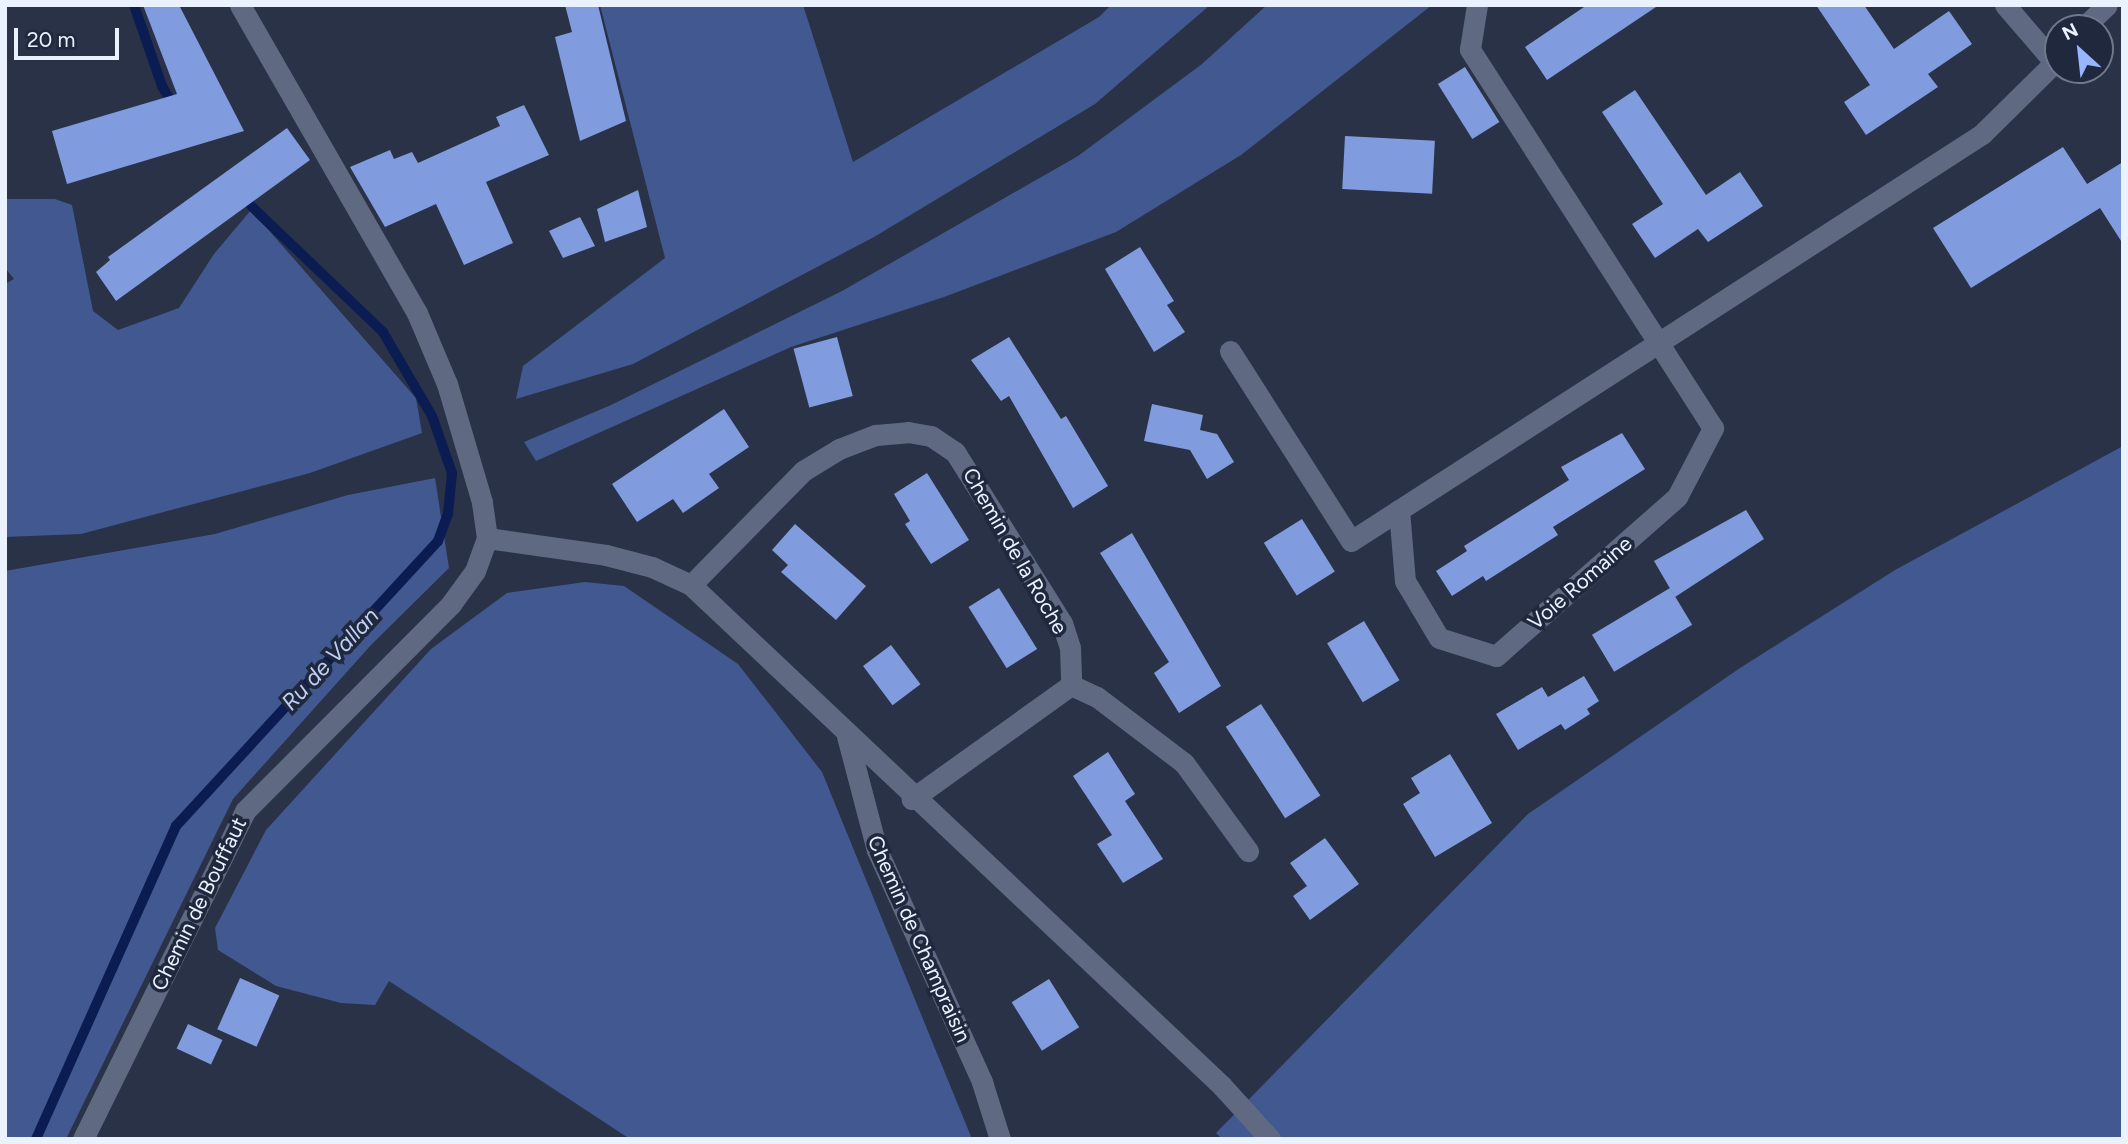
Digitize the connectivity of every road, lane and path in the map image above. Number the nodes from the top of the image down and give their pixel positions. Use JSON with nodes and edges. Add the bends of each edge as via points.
{"nodes":[{"id":1,"x":240,"y":5,"type":"edge"},
{"id":2,"x":1477,"y":5,"type":"edge"},
{"id":3,"x":2005,"y":5,"type":"edge"},
{"id":4,"x":2044,"y":47,"type":"edge"},
{"id":5,"x":2044,"y":74,"type":"edge"},
{"id":6,"x":1659,"y":342,"type":"junction"},
{"id":7,"x":1230,"y":351,"type":"dead end"},
{"id":8,"x":1399,"y":510,"type":"junction"},
{"id":9,"x":487,"y":538,"type":"junction"},
{"id":10,"x":691,"y":585,"type":"junction"},
{"id":11,"x":1071,"y":685,"type":"junction"},
{"id":12,"x":847,"y":736,"type":"junction"},
{"id":13,"x":912,"y":799,"type":"junction"},
{"id":14,"x":1248,"y":851,"type":"dead end"},
{"id":15,"x":83,"y":1139,"type":"edge"},
{"id":16,"x":1000,"y":1139,"type":"edge"},
{"id":17,"x":1270,"y":1139,"type":"edge"}],
"edges":[{"from":1,"to":9,"type":"street","via":[[417,313],[447,384],[482,502]]},
{"from":2,"to":6,"type":"street","name":"Voie Romaine","via":[[1471,50]]},
{"from":3,"to":4,"type":"street"},
{"from":5,"to":6,"type":"street","via":[[1982,134]]},
{"from":6,"to":8,"type":"street"},
{"from":6,"to":8,"type":"street","name":"Voie Romaine","via":[[1713,428],[1677,498],[1496,656],[1439,638],[1405,581]]},
{"from":7,"to":8,"type":"street","via":[[1351,541]]},
{"from":9,"to":10,"type":"street","via":[[606,555],[652,567]]},
{"from":9,"to":15,"type":"street","name":"Chemin de Bouffaut","via":[[475,571],[451,604],[245,811]]},
{"from":10,"to":11,"type":"street","name":"Chemin de la Roche","via":[[803,471],[839,449],[876,435],[931,436],[956,452],[973,474],[1062,623],[1070,648]]},
{"from":10,"to":12,"type":"street"},
{"from":11,"to":13,"type":"street"},
{"from":11,"to":14,"type":"street","via":[[1097,697],[1184,763]]},
{"from":12,"to":13,"type":"street"},
{"from":12,"to":16,"type":"street","name":"Chemin de Champraisin","via":[[877,850],[982,1082]]},
{"from":13,"to":17,"type":"street","via":[[1222,1086]]}]}
